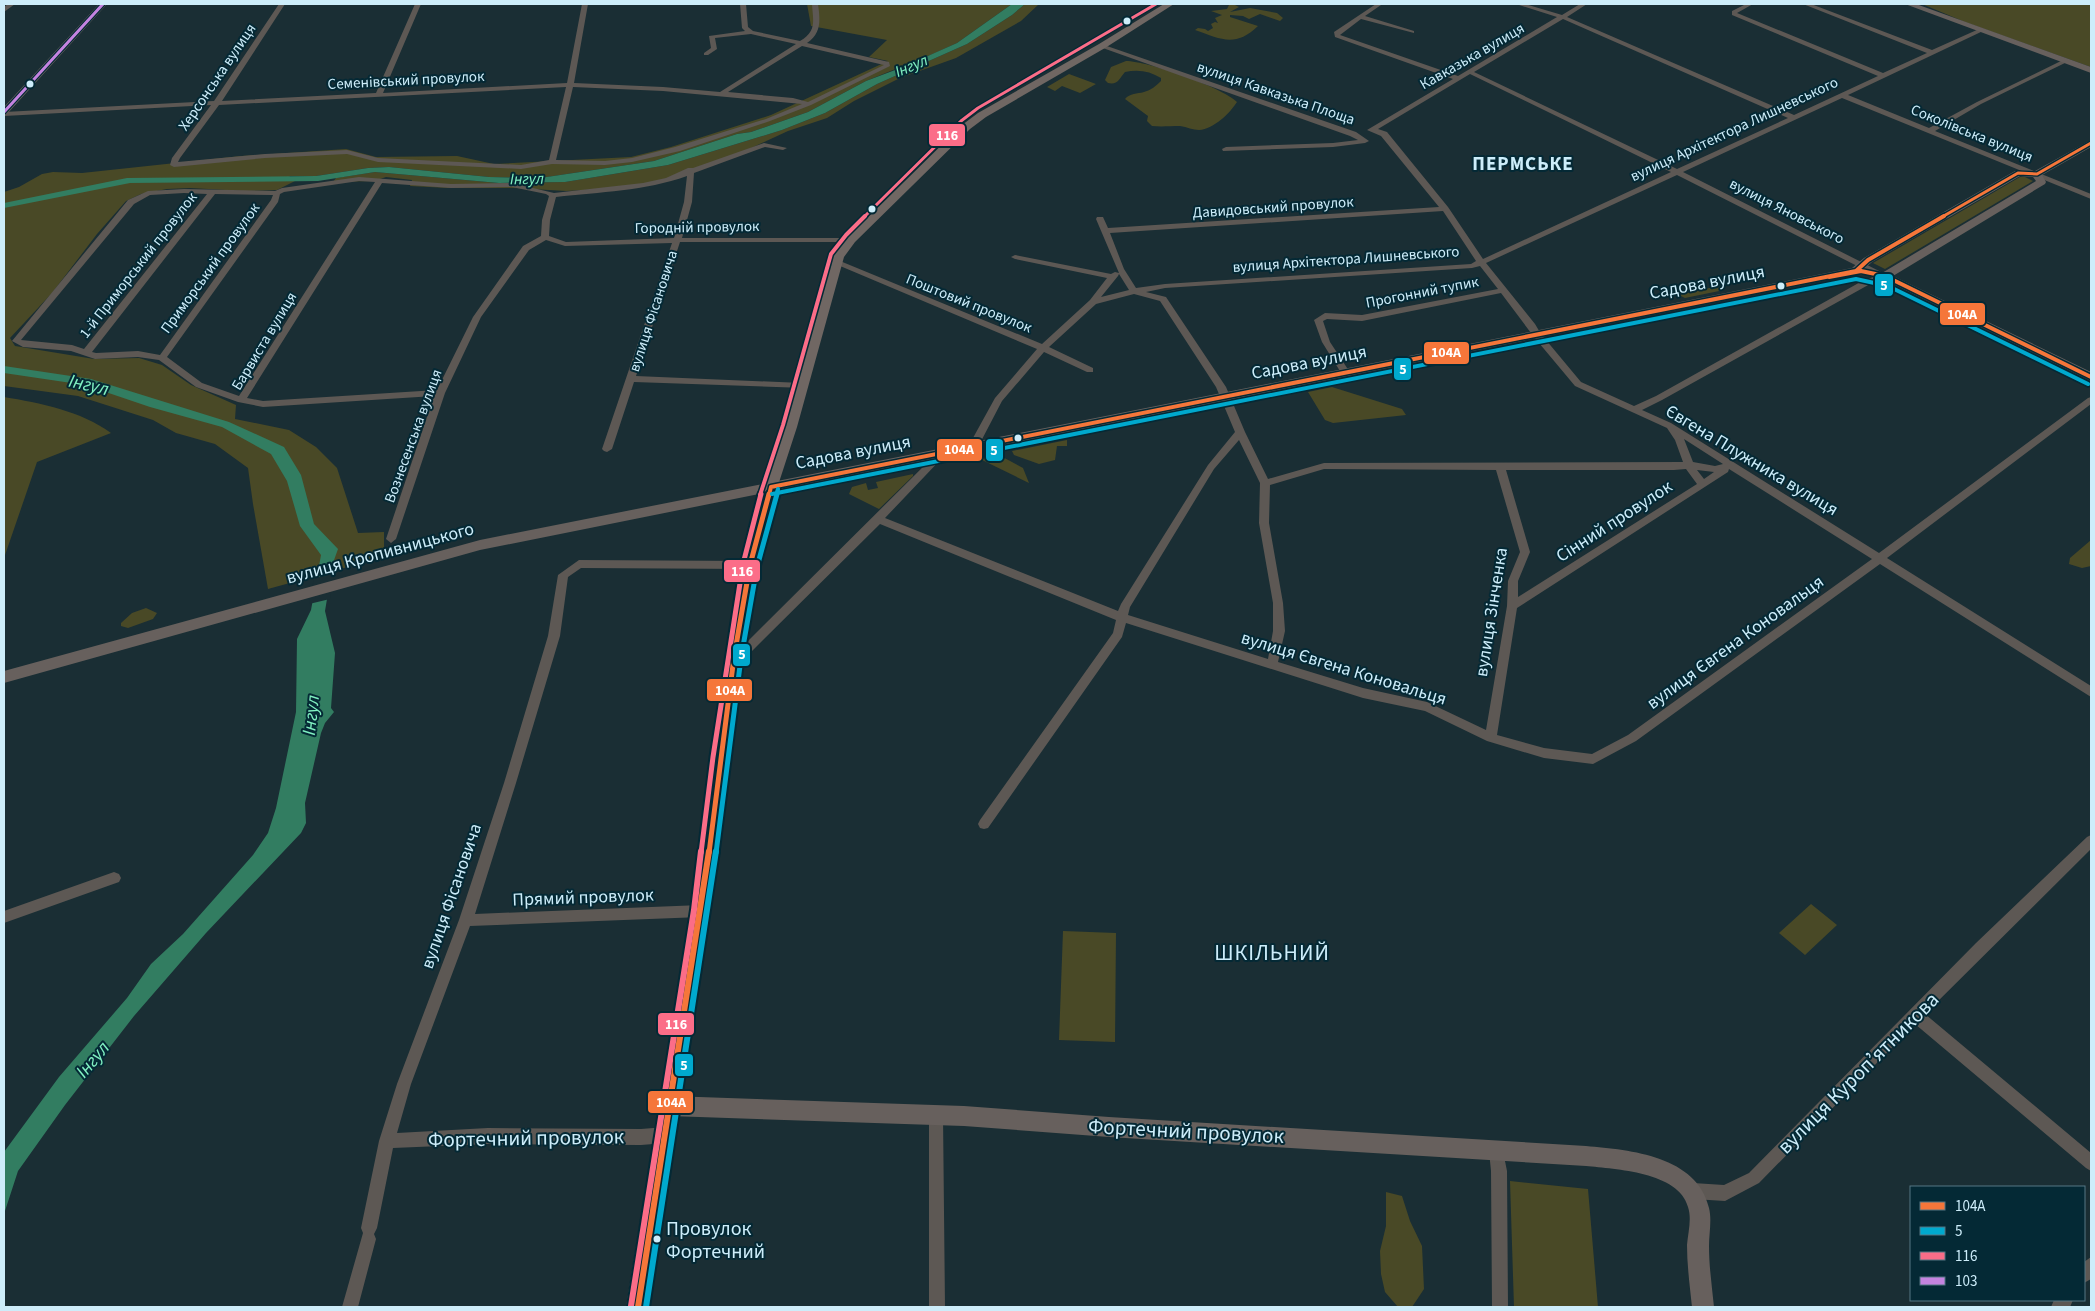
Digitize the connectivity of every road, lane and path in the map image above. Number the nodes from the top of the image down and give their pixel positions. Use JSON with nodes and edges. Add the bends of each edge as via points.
{"nodes":[{"id":1,"x":12,"y":4,"type":"edge"},
{"id":2,"x":103,"y":4,"type":"edge"},
{"id":3,"x":282,"y":4,"type":"edge"},
{"id":4,"x":418,"y":4,"type":"edge"},
{"id":5,"x":584,"y":4,"type":"edge"},
{"id":6,"x":743,"y":4,"type":"edge"},
{"id":7,"x":816,"y":4,"type":"edge"},
{"id":8,"x":1170,"y":4,"type":"edge"},
{"id":9,"x":1519,"y":4,"type":"edge"},
{"id":10,"x":1584,"y":4,"type":"edge"},
{"id":11,"x":1750,"y":4,"type":"edge"},
{"id":12,"x":1806,"y":4,"type":"edge"},
{"id":13,"x":1909,"y":4,"type":"edge"},
{"id":14,"x":1378,"y":5,"type":"dead end"},
{"id":15,"x":4,"y":10,"type":"edge"},
{"id":16,"x":1563,"y":16,"type":"junction"},
{"id":17,"x":1360,"y":17,"type":"junction"},
{"id":18,"x":1981,"y":30,"type":"junction"},
{"id":19,"x":751,"y":32,"type":"junction"},
{"id":20,"x":1412,"y":32,"type":"dead end"},
{"id":21,"x":799,"y":44,"type":"junction"},
{"id":22,"x":1102,"y":46,"type":"junction"},
{"id":23,"x":1931,"y":52,"type":"junction"},
{"id":24,"x":706,"y":54,"type":"dead end"},
{"id":25,"x":2065,"y":61,"type":"junction"},
{"id":26,"x":2091,"y":70,"type":"edge"},
{"id":27,"x":1470,"y":72,"type":"junction"},
{"id":28,"x":1881,"y":75,"type":"junction"},
{"id":29,"x":1458,"y":78,"type":"junction"},
{"id":30,"x":570,"y":85,"type":"junction"},
{"id":31,"x":721,"y":94,"type":"junction"},
{"id":32,"x":1842,"y":95,"type":"junction"},
{"id":33,"x":378,"y":96,"type":"junction"},
{"id":34,"x":216,"y":104,"type":"junction"},
{"id":35,"x":808,"y":104,"type":"junction"},
{"id":36,"x":4,"y":113,"type":"edge"},
{"id":37,"x":1792,"y":117,"type":"junction"},
{"id":38,"x":1373,"y":129,"type":"junction"},
{"id":39,"x":1929,"y":131,"type":"junction"},
{"id":40,"x":1365,"y":137,"type":"junction"},
{"id":41,"x":1380,"y":141,"type":"junction"},
{"id":42,"x":2091,"y":143,"type":"edge"},
{"id":43,"x":783,"y":148,"type":"dead end"},
{"id":44,"x":1226,"y":149,"type":"dead end"},
{"id":45,"x":552,"y":162,"type":"junction"},
{"id":46,"x":691,"y":170,"type":"junction"},
{"id":47,"x":1677,"y":172,"type":"junction"},
{"id":48,"x":2037,"y":174,"type":"junction"},
{"id":49,"x":380,"y":180,"type":"junction"},
{"id":50,"x":212,"y":193,"type":"junction"},
{"id":51,"x":277,"y":194,"type":"junction"},
{"id":52,"x":553,"y":195,"type":"junction"},
{"id":53,"x":2091,"y":197,"type":"edge"},
{"id":54,"x":1445,"y":209,"type":"junction"},
{"id":55,"x":1100,"y":219,"type":"dead end"},
{"id":56,"x":1104,"y":232,"type":"junction"},
{"id":57,"x":545,"y":237,"type":"junction"},
{"id":58,"x":677,"y":240,"type":"junction"},
{"id":59,"x":851,"y":240,"type":"junction"},
{"id":60,"x":1015,"y":256,"type":"dead end"},
{"id":61,"x":1481,"y":262,"type":"junction"},
{"id":62,"x":837,"y":263,"type":"junction"},
{"id":63,"x":1120,"y":268,"type":"junction"},
{"id":64,"x":1858,"y":268,"type":"junction"},
{"id":65,"x":1884,"y":276,"type":"junction"},
{"id":66,"x":1112,"y":277,"type":"junction"},
{"id":67,"x":1165,"y":286,"type":"junction"},
{"id":68,"x":1503,"y":290,"type":"junction"},
{"id":69,"x":1134,"y":292,"type":"junction"},
{"id":70,"x":1163,"y":299,"type":"junction"},
{"id":71,"x":1093,"y":302,"type":"junction"},
{"id":72,"x":1537,"y":335,"type":"junction"},
{"id":73,"x":1043,"y":348,"type":"junction"},
{"id":74,"x":86,"y":353,"type":"junction"},
{"id":75,"x":162,"y":358,"type":"junction"},
{"id":76,"x":1090,"y":370,"type":"dead end"},
{"id":77,"x":1346,"y":374,"type":"junction"},
{"id":78,"x":2091,"y":377,"type":"edge"},
{"id":79,"x":631,"y":379,"type":"junction"},
{"id":80,"x":802,"y":386,"type":"junction"},
{"id":81,"x":440,"y":393,"type":"junction"},
{"id":82,"x":1225,"y":398,"type":"junction"},
{"id":83,"x":241,"y":400,"type":"junction"},
{"id":84,"x":2091,"y":400,"type":"edge"},
{"id":85,"x":1633,"y":410,"type":"junction"},
{"id":86,"x":1668,"y":425,"type":"junction"},
{"id":87,"x":1240,"y":432,"type":"junction"},
{"id":88,"x":973,"y":447,"type":"junction"},
{"id":89,"x":607,"y":449,"type":"dead end"},
{"id":90,"x":941,"y":454,"type":"junction"},
{"id":91,"x":1500,"y":465,"type":"junction"},
{"id":92,"x":1689,"y":465,"type":"junction"},
{"id":93,"x":1733,"y":465,"type":"junction"},
{"id":94,"x":1265,"y":482,"type":"junction"},
{"id":95,"x":1702,"y":484,"type":"junction"},
{"id":96,"x":770,"y":487,"type":"junction"},
{"id":97,"x":878,"y":519,"type":"junction"},
{"id":98,"x":391,"y":539,"type":"dead end"},
{"id":99,"x":1880,"y":558,"type":"junction"},
{"id":100,"x":750,"y":565,"type":"junction"},
{"id":101,"x":1512,"y":606,"type":"junction"},
{"id":102,"x":1121,"y":617,"type":"junction"},
{"id":103,"x":734,"y":657,"type":"junction"},
{"id":104,"x":1272,"y":665,"type":"junction"},
{"id":105,"x":4,"y":677,"type":"edge"},
{"id":106,"x":2091,"y":692,"type":"edge"},
{"id":107,"x":1491,"y":738,"type":"junction"},
{"id":108,"x":984,"y":824,"type":"dead end"},
{"id":109,"x":2091,"y":841,"type":"edge"},
{"id":110,"x":114,"y":878,"type":"dead end"},
{"id":111,"x":701,"y":911,"type":"junction"},
{"id":112,"x":4,"y":917,"type":"edge"},
{"id":113,"x":466,"y":920,"type":"junction"},
{"id":114,"x":1915,"y":1015,"type":"junction"},
{"id":115,"x":670,"y":1106,"type":"junction"},
{"id":116,"x":936,"y":1115,"type":"junction"},
{"id":117,"x":666,"y":1135,"type":"junction"},
{"id":118,"x":387,"y":1141,"type":"junction"},
{"id":119,"x":1497,"y":1151,"type":"junction"},
{"id":120,"x":2091,"y":1163,"type":"edge"},
{"id":121,"x":1694,"y":1191,"type":"junction"},
{"id":122,"x":350,"y":1307,"type":"edge"},
{"id":123,"x":638,"y":1307,"type":"edge"},
{"id":124,"x":937,"y":1307,"type":"edge"},
{"id":125,"x":1500,"y":1307,"type":"edge"},
{"id":126,"x":1703,"y":1307,"type":"edge"}],
"edges":[{"from":1,"to":15,"type":"street"},
{"from":2,"to":36,"type":"street"},
{"from":3,"to":34,"type":"street","name":"Херсонська вулиця"},
{"from":4,"to":33,"type":"street"},
{"from":5,"to":30,"type":"street"},
{"from":6,"to":19,"type":"street","via":[[745,28]]},
{"from":7,"to":21,"type":"street","via":[[818,26],[810,38]]},
{"from":8,"to":22,"type":"main road"},
{"from":9,"to":16,"type":"street"},
{"from":10,"to":16,"type":"street","name":"Кавказька вулиця"},
{"from":11,"to":28,"type":"street","via":[[1734,14]]},
{"from":12,"to":23,"type":"street"},
{"from":13,"to":18,"type":"street"},
{"from":14,"to":17,"type":"street"},
{"from":16,"to":27,"type":"street","name":"Кавказька вулиця"},
{"from":16,"to":37,"type":"street"},
{"from":17,"to":20,"type":"street"},
{"from":17,"to":29,"type":"street","via":[[1336,36]]},
{"from":18,"to":23,"type":"street","name":"вулиця Архітектора Лишневського"},
{"from":18,"to":25,"type":"street"},
{"from":19,"to":21,"type":"street"},
{"from":19,"to":24,"type":"street","via":[[711,37],[714,49]]},
{"from":21,"to":31,"type":"street"},
{"from":21,"to":35,"type":"street","via":[[887,63],[887,66]]},
{"from":22,"to":40,"type":"street","name":"вулиця Кавказька Площа"},
{"from":22,"to":59,"type":"main road","via":[[989,111],[966,128]]},
{"from":23,"to":28,"type":"street","name":"вулиця Архітектора Лишневського"},
{"from":25,"to":26,"type":"street"},
{"from":25,"to":39,"type":"street"},
{"from":27,"to":29,"type":"street","name":"Кавказька вулиця"},
{"from":27,"to":47,"type":"street","name":"вулиця Яновського"},
{"from":28,"to":32,"type":"street","name":"вулиця Архітектора Лишневського"},
{"from":29,"to":38,"type":"street","name":"Кавказька вулиця"},
{"from":30,"to":31,"type":"street","name":"Семенівський провулок","via":[[663,88]]},
{"from":30,"to":33,"type":"street","name":"Семенівський провулок"},
{"from":30,"to":45,"type":"street"},
{"from":31,"to":35,"type":"street","name":"Семенівський провулок"},
{"from":32,"to":37,"type":"street","name":"вулиця Архітектора Лишневського"},
{"from":32,"to":39,"type":"street","name":"Соколівська вулиця"},
{"from":33,"to":34,"type":"street","name":"Семенівський провулок"},
{"from":34,"to":36,"type":"street","name":"Семенівський провулок"},
{"from":34,"to":45,"type":"street","name":"Херсонська вулиця","via":[[174,165],[347,152],[378,160],[446,164],[521,167]]},
{"from":35,"to":45,"type":"street","via":[[725,134],[632,160],[605,164]]},
{"from":37,"to":47,"type":"street","name":"вулиця Архітектора Лишневського"},
{"from":38,"to":40,"type":"street","name":"Кавказька вулиця"},
{"from":38,"to":41,"type":"street","name":"Євгена Плужника вулиця","via":[[1382,132]]},
{"from":39,"to":48,"type":"street","name":"Соколівська вулиця"},
{"from":40,"to":41,"type":"street"},
{"from":40,"to":44,"type":"street","name":"вулиця Кавказька Площа","via":[[1332,145]]},
{"from":41,"to":54,"type":"street","name":"Євгена Плужника вулиця"},
{"from":42,"to":48,"type":"street","name":"Садова вулиця"},
{"from":43,"to":46,"type":"street","via":[[764,145]]},
{"from":46,"to":52,"type":"street","via":[[668,180],[643,185]]},
{"from":46,"to":58,"type":"street","name":"вулиця Фісановича","via":[[688,202]]},
{"from":47,"to":61,"type":"street","name":"вулиця Архітектора Лишневського"},
{"from":47,"to":64,"type":"street","name":"вулиця Яновського"},
{"from":48,"to":53,"type":"street","name":"Соколівська вулиця"},
{"from":48,"to":64,"type":"street","name":"Садова вулиця","via":[[2018,173]]},
{"from":48,"to":65,"type":"street","name":"Садова вулиця","via":[[2041,182]]},
{"from":49,"to":51,"type":"street","via":[[334,181],[282,190]]},
{"from":49,"to":52,"type":"street","via":[[451,186],[512,186]]},
{"from":49,"to":83,"type":"street","name":"Барвиста вулиця"},
{"from":50,"to":51,"type":"street"},
{"from":50,"to":74,"type":"street","name":"1-й Приморський провулок"},
{"from":50,"to":74,"type":"street","via":[[148,193],[131,202],[16,341],[72,348]]},
{"from":51,"to":75,"type":"street","name":"Приморський провулок"},
{"from":52,"to":57,"type":"street"},
{"from":54,"to":56,"type":"street","name":"Давидовський провулок"},
{"from":54,"to":61,"type":"street","name":"Євгена Плужника вулиця"},
{"from":55,"to":56,"type":"street"},
{"from":56,"to":63,"type":"street"},
{"from":57,"to":58,"type":"street","name":"Городній провулок","via":[[565,244]]},
{"from":57,"to":81,"type":"street","name":"Вознесенська вулиця","via":[[526,248],[477,317]]},
{"from":58,"to":59,"type":"street","name":"Городній провулок"},
{"from":58,"to":79,"type":"street","name":"вулиця Фісановича"},
{"from":59,"to":62,"type":"main road"},
{"from":60,"to":66,"type":"street"},
{"from":61,"to":67,"type":"street","name":"вулиця Архітектора Лишневського","via":[[1472,266]]},
{"from":61,"to":68,"type":"street","name":"Євгена Плужника вулиця"},
{"from":62,"to":73,"type":"street","name":"Поштовий провулок"},
{"from":62,"to":80,"type":"main road"},
{"from":63,"to":66,"type":"street"},
{"from":63,"to":69,"type":"street"},
{"from":64,"to":65,"type":"street","name":"Садова вулиця"},
{"from":64,"to":72,"type":"street","name":"Садова вулиця"},
{"from":65,"to":78,"type":"street"},
{"from":65,"to":85,"type":"street","name":"Садова вулиця","via":[[1867,282]]},
{"from":66,"to":71,"type":"street"},
{"from":67,"to":69,"type":"street","name":"вулиця Архітектора Лишневського"},
{"from":67,"to":70,"type":"street"},
{"from":68,"to":72,"type":"street","name":"Євгена Плужника вулиця"},
{"from":68,"to":77,"type":"street","name":"Прогонний тупик","via":[[1362,318],[1325,316],[1318,320],[1326,342]]},
{"from":69,"to":70,"type":"street"},
{"from":69,"to":71,"type":"street","name":"вулиця Архітектора Лишневського"},
{"from":70,"to":82,"type":"street"},
{"from":71,"to":73,"type":"street","name":"вулиця Архітектора Лишневського"},
{"from":72,"to":77,"type":"street","name":"Садова вулиця"},
{"from":72,"to":85,"type":"street","name":"Євгена Плужника вулиця","via":[[1578,384]]},
{"from":73,"to":76,"type":"street","name":"Поштовий провулок"},
{"from":73,"to":88,"type":"street","name":"вулиця Архітектора Лишневського","via":[[998,400]]},
{"from":74,"to":75,"type":"street"},
{"from":75,"to":83,"type":"street","via":[[199,386]]},
{"from":77,"to":82,"type":"street","name":"Садова вулиця"},
{"from":79,"to":80,"type":"street"},
{"from":79,"to":89,"type":"street","name":"вулиця Фісановича"},
{"from":80,"to":96,"type":"main road"},
{"from":81,"to":83,"type":"street","name":"Барвиста вулиця","via":[[263,404]]},
{"from":81,"to":98,"type":"street","name":"Вознесенська вулиця"},
{"from":82,"to":87,"type":"street"},
{"from":82,"to":88,"type":"street","name":"Садова вулиця"},
{"from":84,"to":99,"type":"street","name":"вулиця Євгена Коновальця"},
{"from":85,"to":86,"type":"street","name":"Євгена Плужника вулиця"},
{"from":86,"to":92,"type":"street","via":[[1679,439]]},
{"from":86,"to":93,"type":"street","name":"Євгена Плужника вулиця"},
{"from":87,"to":94,"type":"street"},
{"from":87,"to":102,"type":"street","via":[[1211,467]]},
{"from":88,"to":90,"type":"street","name":"Садова вулиця"},
{"from":90,"to":96,"type":"street","name":"Садова вулиця"},
{"from":90,"to":97,"type":"street"},
{"from":91,"to":92,"type":"street"},
{"from":91,"to":94,"type":"street","via":[[1324,466]]},
{"from":91,"to":101,"type":"street","name":"вулиця Зінченка","via":[[1525,552],[1513,581]]},
{"from":92,"to":93,"type":"street","via":[[1715,469]]},
{"from":92,"to":95,"type":"street"},
{"from":93,"to":95,"type":"street","name":"Сінний провулок"},
{"from":93,"to":99,"type":"street","name":"Євгена Плужника вулиця"},
{"from":94,"to":104,"type":"street","via":[[1264,523],[1278,603],[1279,631]]},
{"from":95,"to":101,"type":"street","name":"Сінний провулок"},
{"from":96,"to":100,"type":"main road"},
{"from":96,"to":105,"type":"street","name":"вулиця Кропивницького","via":[[480,545]]},
{"from":97,"to":102,"type":"street","name":"вулиця Євгена Коновальця"},
{"from":97,"to":103,"type":"street"},
{"from":99,"to":106,"type":"street","name":"Євгена Плужника вулиця"},
{"from":99,"to":107,"type":"street","name":"вулиця Євгена Коновальця","via":[[1632,738],[1593,759],[1544,753]]},
{"from":100,"to":103,"type":"main road"},
{"from":100,"to":113,"type":"street","name":"вулиця Фісановича","via":[[578,564],[563,576],[554,636]]},
{"from":101,"to":107,"type":"street","name":"вулиця Зінченка"},
{"from":102,"to":104,"type":"street","name":"вулиця Євгена Коновальця"},
{"from":102,"to":108,"type":"street","via":[[1118,634]]},
{"from":103,"to":111,"type":"main road"},
{"from":104,"to":107,"type":"street","name":"вулиця Євгена Коновальця","via":[[1363,694],[1427,707]]},
{"from":109,"to":114,"type":"street","name":"вулиця Куропʼятникова"},
{"from":110,"to":112,"type":"street"},
{"from":111,"to":113,"type":"street","name":"Прямий провулок"},
{"from":111,"to":115,"type":"main road"},
{"from":113,"to":118,"type":"street","name":"вулиця Фісановича","via":[[404,1084]]},
{"from":114,"to":120,"type":"street"},
{"from":114,"to":121,"type":"street","name":"вулиця Куропʼятникова","via":[[1754,1178],[1725,1193]]},
{"from":115,"to":116,"type":"street","name":"Фортечний провулок"},
{"from":115,"to":117,"type":"main road"},
{"from":116,"to":119,"type":"street","name":"Фортечний провулок"},
{"from":116,"to":124,"type":"street"},
{"from":117,"to":118,"type":"street","name":"Фортечний провулок","via":[[488,1136]]},
{"from":117,"to":123,"type":"main road"},
{"from":118,"to":122,"type":"street","name":"вулиця Фісановича","via":[[369,1234]]},
{"from":119,"to":121,"type":"street","name":"Фортечний провулок","via":[[1608,1158],[1650,1165]]},
{"from":119,"to":125,"type":"street"},
{"from":121,"to":126,"type":"street","via":[[1699,1208],[1698,1247]]}]}
